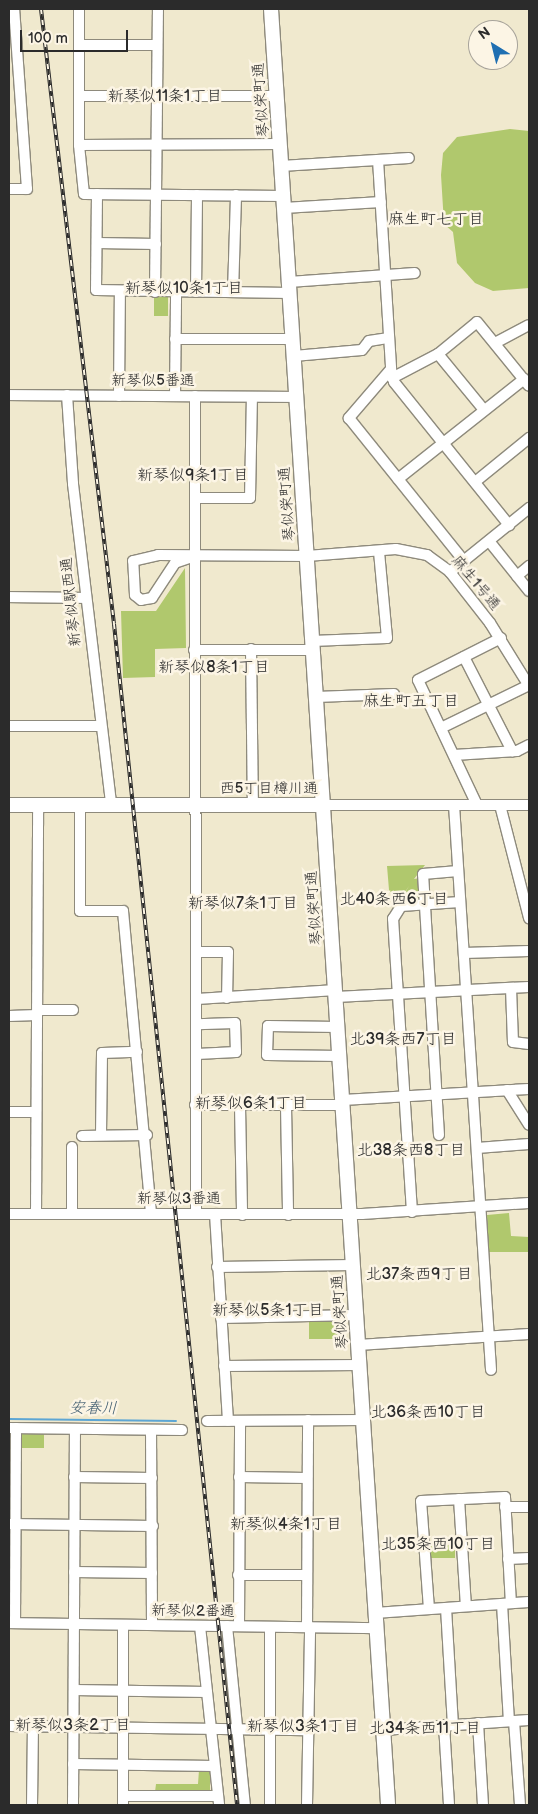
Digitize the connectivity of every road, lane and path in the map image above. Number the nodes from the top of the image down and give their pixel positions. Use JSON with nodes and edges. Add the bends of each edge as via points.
{"nodes":[{"id":1,"x":14,"y":9,"type":"edge"},
{"id":2,"x":78,"y":9,"type":"edge"},
{"id":3,"x":158,"y":9,"type":"edge"},
{"id":4,"x":271,"y":9,"type":"edge"},
{"id":5,"x":79,"y":45,"type":"junction"},
{"id":6,"x":157,"y":45,"type":"junction"},
{"id":7,"x":157,"y":95,"type":"junction"},
{"id":8,"x":80,"y":96,"type":"junction"},
{"id":9,"x":277,"y":96,"type":"junction"},
{"id":10,"x":280,"y":144,"type":"junction"},
{"id":11,"x":79,"y":145,"type":"junction"},
{"id":12,"x":157,"y":145,"type":"junction"},
{"id":13,"x":410,"y":158,"type":"dead end"},
{"id":14,"x":378,"y":160,"type":"junction"},
{"id":15,"x":281,"y":166,"type":"junction"},
{"id":16,"x":9,"y":189,"type":"edge"},
{"id":17,"x":97,"y":194,"type":"junction"},
{"id":18,"x":156,"y":195,"type":"junction"},
{"id":19,"x":197,"y":195,"type":"junction"},
{"id":20,"x":236,"y":195,"type":"junction"},
{"id":21,"x":284,"y":202,"type":"junction"},
{"id":22,"x":381,"y":202,"type":"junction"},
{"id":23,"x":96,"y":243,"type":"junction"},
{"id":24,"x":156,"y":244,"type":"junction"},
{"id":25,"x":415,"y":273,"type":"dead end"},
{"id":26,"x":386,"y":276,"type":"junction"},
{"id":27,"x":289,"y":288,"type":"junction"},
{"id":28,"x":120,"y":291,"type":"junction"},
{"id":29,"x":155,"y":292,"type":"junction"},
{"id":30,"x":176,"y":292,"type":"junction"},
{"id":31,"x":196,"y":292,"type":"junction"},
{"id":32,"x":233,"y":292,"type":"junction"},
{"id":33,"x":529,"y":325,"type":"edge"},
{"id":34,"x":389,"y":338,"type":"junction"},
{"id":35,"x":175,"y":339,"type":"junction"},
{"id":36,"x":293,"y":339,"type":"junction"},
{"id":37,"x":495,"y":343,"type":"junction"},
{"id":38,"x":438,"y":354,"type":"junction"},
{"id":39,"x":294,"y":356,"type":"junction"},
{"id":40,"x":392,"y":373,"type":"junction"},
{"id":41,"x":526,"y":382,"type":"edge"},
{"id":42,"x":9,"y":395,"type":"edge"},
{"id":43,"x":67,"y":395,"type":"junction"},
{"id":44,"x":119,"y":396,"type":"junction"},
{"id":45,"x":175,"y":396,"type":"junction"},
{"id":46,"x":195,"y":396,"type":"junction"},
{"id":47,"x":252,"y":396,"type":"junction"},
{"id":48,"x":297,"y":397,"type":"junction"},
{"id":49,"x":484,"y":410,"type":"junction"},
{"id":50,"x":529,"y":438,"type":"edge"},
{"id":51,"x":444,"y":443,"type":"junction"},
{"id":52,"x":398,"y":479,"type":"junction"},
{"id":53,"x":475,"y":482,"type":"junction"},
{"id":54,"x":195,"y":498,"type":"junction"},
{"id":55,"x":529,"y":508,"type":"edge"},
{"id":56,"x":509,"y":525,"type":"junction"},
{"id":57,"x":490,"y":541,"type":"junction"},
{"id":58,"x":379,"y":551,"type":"junction"},
{"id":59,"x":158,"y":555,"type":"junction"},
{"id":60,"x":194,"y":556,"type":"junction"},
{"id":61,"x":307,"y":556,"type":"junction"},
{"id":62,"x":464,"y":560,"type":"junction"},
{"id":63,"x":529,"y":566,"type":"edge"},
{"id":64,"x":169,"y":572,"type":"junction"},
{"id":65,"x":450,"y":572,"type":"junction"},
{"id":66,"x":517,"y":576,"type":"junction"},
{"id":67,"x":529,"y":591,"type":"edge"},
{"id":68,"x":9,"y":597,"type":"edge"},
{"id":69,"x":86,"y":598,"type":"junction"},
{"id":70,"x":501,"y":638,"type":"junction"},
{"id":71,"x":313,"y":645,"type":"junction"},
{"id":72,"x":251,"y":649,"type":"junction"},
{"id":73,"x":194,"y":650,"type":"junction"},
{"id":74,"x":464,"y":657,"type":"junction"},
{"id":75,"x":529,"y":683,"type":"edge"},
{"id":76,"x":394,"y":694,"type":"dead end"},
{"id":77,"x":316,"y":697,"type":"junction"},
{"id":78,"x":488,"y":705,"type":"junction"},
{"id":79,"x":9,"y":726,"type":"edge"},
{"id":80,"x":99,"y":726,"type":"junction"},
{"id":81,"x":441,"y":728,"type":"junction"},
{"id":82,"x":529,"y":745,"type":"edge"},
{"id":83,"x":512,"y":751,"type":"junction"},
{"id":84,"x":454,"y":755,"type":"junction"},
{"id":85,"x":9,"y":805,"type":"edge"},
{"id":86,"x":38,"y":805,"type":"junction"},
{"id":87,"x":80,"y":805,"type":"junction"},
{"id":88,"x":111,"y":805,"type":"junction"},
{"id":89,"x":194,"y":805,"type":"junction"},
{"id":90,"x":253,"y":805,"type":"junction"},
{"id":91,"x":323,"y":805,"type":"junction"},
{"id":92,"x":454,"y":805,"type":"junction"},
{"id":93,"x":477,"y":805,"type":"junction"},
{"id":94,"x":500,"y":805,"type":"junction"},
{"id":95,"x":529,"y":805,"type":"edge"},
{"id":96,"x":458,"y":871,"type":"junction"},
{"id":97,"x":460,"y":902,"type":"junction"},
{"id":98,"x":425,"y":904,"type":"junction"},
{"id":99,"x":528,"y":907,"type":"edge"},
{"id":100,"x":529,"y":918,"type":"edge"},
{"id":101,"x":529,"y":951,"type":"edge"},
{"id":102,"x":197,"y":952,"type":"junction"},
{"id":103,"x":464,"y":953,"type":"junction"},
{"id":104,"x":529,"y":987,"type":"edge"},
{"id":105,"x":511,"y":988,"type":"junction"},
{"id":106,"x":466,"y":990,"type":"junction"},
{"id":107,"x":430,"y":992,"type":"junction"},
{"id":108,"x":336,"y":994,"type":"junction"},
{"id":109,"x":398,"y":994,"type":"junction"},
{"id":110,"x":227,"y":998,"type":"junction"},
{"id":111,"x":197,"y":999,"type":"junction"},
{"id":112,"x":73,"y":1010,"type":"dead end"},
{"id":113,"x":38,"y":1013,"type":"junction"},
{"id":114,"x":9,"y":1016,"type":"edge"},
{"id":115,"x":197,"y":1024,"type":"junction"},
{"id":116,"x":338,"y":1027,"type":"junction"},
{"id":117,"x":529,"y":1044,"type":"edge"},
{"id":118,"x":137,"y":1052,"type":"junction"},
{"id":119,"x":197,"y":1054,"type":"junction"},
{"id":120,"x":340,"y":1056,"type":"junction"},
{"id":121,"x":529,"y":1088,"type":"edge"},
{"id":122,"x":508,"y":1090,"type":"junction"},
{"id":123,"x":474,"y":1092,"type":"junction"},
{"id":124,"x":436,"y":1094,"type":"junction"},
{"id":125,"x":404,"y":1096,"type":"junction"},
{"id":126,"x":343,"y":1102,"type":"junction"},
{"id":127,"x":195,"y":1105,"type":"junction"},
{"id":128,"x":240,"y":1106,"type":"junction"},
{"id":129,"x":286,"y":1106,"type":"junction"},
{"id":130,"x":9,"y":1112,"type":"edge"},
{"id":131,"x":36,"y":1112,"type":"junction"},
{"id":132,"x":529,"y":1125,"type":"edge"},
{"id":133,"x":101,"y":1135,"type":"junction"},
{"id":134,"x":146,"y":1135,"type":"junction"},
{"id":135,"x":439,"y":1135,"type":"dead end"},
{"id":136,"x":82,"y":1136,"type":"dead end"},
{"id":137,"x":529,"y":1144,"type":"edge"},
{"id":138,"x":72,"y":1147,"type":"dead end"},
{"id":139,"x":477,"y":1148,"type":"junction"},
{"id":140,"x":529,"y":1203,"type":"edge"},
{"id":141,"x":481,"y":1208,"type":"junction"},
{"id":142,"x":412,"y":1212,"type":"junction"},
{"id":143,"x":151,"y":1213,"type":"junction"},
{"id":144,"x":196,"y":1213,"type":"junction"},
{"id":145,"x":9,"y":1214,"type":"edge"},
{"id":146,"x":36,"y":1214,"type":"junction"},
{"id":147,"x":72,"y":1214,"type":"junction"},
{"id":148,"x":215,"y":1214,"type":"junction"},
{"id":149,"x":350,"y":1214,"type":"junction"},
{"id":150,"x":242,"y":1215,"type":"junction"},
{"id":151,"x":288,"y":1215,"type":"junction"},
{"id":152,"x":353,"y":1265,"type":"junction"},
{"id":153,"x":218,"y":1267,"type":"junction"},
{"id":154,"x":356,"y":1315,"type":"junction"},
{"id":155,"x":221,"y":1318,"type":"junction"},
{"id":156,"x":529,"y":1334,"type":"edge"},
{"id":157,"x":489,"y":1336,"type":"junction"},
{"id":158,"x":358,"y":1345,"type":"junction"},
{"id":159,"x":360,"y":1365,"type":"junction"},
{"id":160,"x":224,"y":1366,"type":"junction"},
{"id":161,"x":491,"y":1370,"type":"dead end"},
{"id":162,"x":308,"y":1420,"type":"junction"},
{"id":163,"x":363,"y":1420,"type":"junction"},
{"id":164,"x":207,"y":1421,"type":"dead end"},
{"id":165,"x":228,"y":1421,"type":"junction"},
{"id":166,"x":240,"y":1421,"type":"junction"},
{"id":167,"x":12,"y":1428,"type":"edge"},
{"id":168,"x":75,"y":1429,"type":"junction"},
{"id":169,"x":151,"y":1430,"type":"junction"},
{"id":170,"x":182,"y":1430,"type":"dead end"},
{"id":171,"x":74,"y":1476,"type":"junction"},
{"id":172,"x":239,"y":1477,"type":"junction"},
{"id":173,"x":152,"y":1478,"type":"junction"},
{"id":174,"x":307,"y":1478,"type":"junction"},
{"id":175,"x":459,"y":1499,"type":"junction"},
{"id":176,"x":505,"y":1507,"type":"junction"},
{"id":177,"x":529,"y":1507,"type":"edge"},
{"id":178,"x":238,"y":1523,"type":"junction"},
{"id":179,"x":12,"y":1524,"type":"edge"},
{"id":180,"x":74,"y":1525,"type":"junction"},
{"id":181,"x":306,"y":1525,"type":"junction"},
{"id":182,"x":153,"y":1526,"type":"junction"},
{"id":183,"x":529,"y":1558,"type":"edge"},
{"id":184,"x":508,"y":1559,"type":"junction"},
{"id":185,"x":74,"y":1572,"type":"junction"},
{"id":186,"x":152,"y":1573,"type":"junction"},
{"id":187,"x":238,"y":1575,"type":"junction"},
{"id":188,"x":306,"y":1575,"type":"junction"},
{"id":189,"x":529,"y":1602,"type":"edge"},
{"id":190,"x":506,"y":1604,"type":"junction"},
{"id":191,"x":466,"y":1606,"type":"junction"},
{"id":192,"x":446,"y":1608,"type":"junction"},
{"id":193,"x":429,"y":1609,"type":"junction"},
{"id":194,"x":375,"y":1612,"type":"junction"},
{"id":195,"x":12,"y":1623,"type":"edge"},
{"id":196,"x":74,"y":1624,"type":"junction"},
{"id":197,"x":124,"y":1625,"type":"junction"},
{"id":198,"x":152,"y":1625,"type":"junction"},
{"id":199,"x":200,"y":1626,"type":"junction"},
{"id":200,"x":227,"y":1626,"type":"junction"},
{"id":201,"x":239,"y":1626,"type":"junction"},
{"id":202,"x":270,"y":1627,"type":"junction"},
{"id":203,"x":308,"y":1627,"type":"junction"},
{"id":204,"x":376,"y":1628,"type":"junction"},
{"id":205,"x":74,"y":1690,"type":"junction"},
{"id":206,"x":123,"y":1690,"type":"junction"},
{"id":207,"x":207,"y":1692,"type":"junction"},
{"id":208,"x":529,"y":1720,"type":"edge"},
{"id":209,"x":512,"y":1721,"type":"junction"},
{"id":210,"x":478,"y":1723,"type":"junction"},
{"id":211,"x":448,"y":1725,"type":"junction"},
{"id":212,"x":9,"y":1726,"type":"edge"},
{"id":213,"x":32,"y":1727,"type":"junction"},
{"id":214,"x":73,"y":1727,"type":"junction"},
{"id":215,"x":123,"y":1728,"type":"junction"},
{"id":216,"x":210,"y":1729,"type":"junction"},
{"id":217,"x":238,"y":1730,"type":"junction"},
{"id":218,"x":269,"y":1730,"type":"junction"},
{"id":219,"x":308,"y":1730,"type":"junction"},
{"id":220,"x":383,"y":1730,"type":"junction"},
{"id":221,"x":73,"y":1764,"type":"junction"},
{"id":222,"x":124,"y":1765,"type":"junction"},
{"id":223,"x":214,"y":1766,"type":"junction"},
{"id":224,"x":123,"y":1800,"type":"edge"},
{"id":225,"x":218,"y":1801,"type":"edge"},
{"id":226,"x":32,"y":1805,"type":"edge"},
{"id":227,"x":73,"y":1805,"type":"edge"},
{"id":228,"x":245,"y":1805,"type":"edge"},
{"id":229,"x":270,"y":1805,"type":"edge"},
{"id":230,"x":307,"y":1805,"type":"edge"},
{"id":231,"x":388,"y":1805,"type":"edge"},
{"id":232,"x":449,"y":1805,"type":"edge"},
{"id":233,"x":482,"y":1805,"type":"edge"},
{"id":234,"x":520,"y":1805,"type":"edge"}],
"edges":[{"from":1,"to":16,"type":"street","via":[[27,189]]},
{"from":2,"to":5,"type":"street"},
{"from":3,"to":6,"type":"street"},
{"from":4,"to":9,"type":"main road","name":"琴似栄町通"},
{"from":5,"to":6,"type":"street"},
{"from":5,"to":8,"type":"street"},
{"from":6,"to":7,"type":"street"},
{"from":7,"to":8,"type":"street"},
{"from":7,"to":9,"type":"street"},
{"from":7,"to":12,"type":"street"},
{"from":8,"to":11,"type":"street"},
{"from":9,"to":10,"type":"main road","name":"琴似栄町通"},
{"from":10,"to":12,"type":"street"},
{"from":10,"to":15,"type":"main road","name":"琴似栄町通"},
{"from":11,"to":12,"type":"street"},
{"from":11,"to":17,"type":"street","via":[[80,190]]},
{"from":12,"to":18,"type":"street"},
{"from":13,"to":14,"type":"street"},
{"from":14,"to":15,"type":"street"},
{"from":14,"to":22,"type":"street"},
{"from":15,"to":21,"type":"main road","name":"琴似栄町通"},
{"from":17,"to":18,"type":"street"},
{"from":17,"to":23,"type":"street"},
{"from":18,"to":19,"type":"street"},
{"from":18,"to":24,"type":"street"},
{"from":19,"to":20,"type":"street"},
{"from":19,"to":31,"type":"street"},
{"from":20,"to":21,"type":"street"},
{"from":20,"to":32,"type":"street"},
{"from":21,"to":22,"type":"street"},
{"from":21,"to":27,"type":"main road","name":"琴似栄町通"},
{"from":22,"to":26,"type":"street"},
{"from":23,"to":24,"type":"street"},
{"from":23,"to":28,"type":"street","via":[[96,290]]},
{"from":24,"to":29,"type":"street"},
{"from":25,"to":26,"type":"street"},
{"from":26,"to":27,"type":"street"},
{"from":26,"to":34,"type":"street"},
{"from":27,"to":32,"type":"street"},
{"from":27,"to":36,"type":"main road","name":"琴似栄町通"},
{"from":28,"to":29,"type":"street"},
{"from":28,"to":44,"type":"street"},
{"from":29,"to":30,"type":"street"},
{"from":30,"to":31,"type":"street"},
{"from":30,"to":35,"type":"street"},
{"from":31,"to":32,"type":"street"},
{"from":33,"to":37,"type":"street"},
{"from":34,"to":39,"type":"street","via":[[370,341],[362,350]]},
{"from":34,"to":40,"type":"street"},
{"from":35,"to":36,"type":"street"},
{"from":35,"to":45,"type":"street"},
{"from":36,"to":39,"type":"main road","name":"琴似栄町通"},
{"from":37,"to":38,"type":"street","via":[[477,322]]},
{"from":37,"to":41,"type":"street"},
{"from":38,"to":40,"type":"street"},
{"from":38,"to":49,"type":"street"},
{"from":39,"to":48,"type":"main road","name":"琴似栄町通"},
{"from":40,"to":51,"type":"street"},
{"from":40,"to":52,"type":"street","via":[[349,418]]},
{"from":41,"to":49,"type":"street"},
{"from":42,"to":43,"type":"street","name":"新琴似5番通"},
{"from":43,"to":44,"type":"street","name":"新琴似5番通"},
{"from":43,"to":69,"type":"street","name":"新琴似駅西通"},
{"from":44,"to":45,"type":"street","name":"新琴似5番通"},
{"from":45,"to":46,"type":"street","name":"新琴似5番通"},
{"from":46,"to":47,"type":"street","name":"新琴似5番通"},
{"from":46,"to":54,"type":"street"},
{"from":47,"to":48,"type":"street","name":"新琴似5番通"},
{"from":47,"to":54,"type":"street","via":[[250,498]]},
{"from":48,"to":61,"type":"main road","name":"琴似栄町通"},
{"from":49,"to":51,"type":"street"},
{"from":50,"to":53,"type":"street"},
{"from":51,"to":52,"type":"street"},
{"from":51,"to":53,"type":"street"},
{"from":52,"to":62,"type":"street"},
{"from":53,"to":56,"type":"street"},
{"from":54,"to":60,"type":"street"},
{"from":55,"to":56,"type":"street"},
{"from":56,"to":57,"type":"street"},
{"from":57,"to":62,"type":"street"},
{"from":57,"to":66,"type":"street"},
{"from":58,"to":61,"type":"street","name":"麻生1号通"},
{"from":58,"to":65,"type":"street","name":"麻生1号通","via":[[417,551]]},
{"from":58,"to":71,"type":"street","via":[[387,638]]},
{"from":59,"to":60,"type":"street","name":"麻生1号通"},
{"from":59,"to":64,"type":"street","via":[[168,563]]},
{"from":59,"to":64,"type":"street","name":"麻生1号通","via":[[133,561],[135,595],[141,600],[152,598]]},
{"from":60,"to":61,"type":"street","name":"麻生1号通"},
{"from":60,"to":64,"type":"street","via":[[178,560]]},
{"from":60,"to":73,"type":"street"},
{"from":61,"to":71,"type":"main road","name":"琴似栄町通"},
{"from":62,"to":65,"type":"street"},
{"from":63,"to":66,"type":"street"},
{"from":65,"to":70,"type":"street","name":"麻生1号通"},
{"from":66,"to":67,"type":"street"},
{"from":68,"to":69,"type":"street"},
{"from":69,"to":80,"type":"street","name":"新琴似駅西通"},
{"from":70,"to":74,"type":"street"},
{"from":70,"to":75,"type":"street","name":"麻生1号通"},
{"from":71,"to":72,"type":"street"},
{"from":71,"to":77,"type":"main road","name":"琴似栄町通"},
{"from":72,"to":73,"type":"street"},
{"from":72,"to":90,"type":"street"},
{"from":73,"to":89,"type":"street"},
{"from":74,"to":78,"type":"street"},
{"from":74,"to":81,"type":"street","via":[[418,680]]},
{"from":75,"to":78,"type":"street"},
{"from":76,"to":77,"type":"street"},
{"from":77,"to":91,"type":"main road","name":"琴似栄町通"},
{"from":78,"to":81,"type":"street"},
{"from":78,"to":83,"type":"street"},
{"from":79,"to":80,"type":"street"},
{"from":80,"to":88,"type":"street","name":"新琴似駅西通"},
{"from":81,"to":84,"type":"street"},
{"from":82,"to":83,"type":"street"},
{"from":83,"to":84,"type":"street"},
{"from":84,"to":93,"type":"street"},
{"from":85,"to":86,"type":"main road","name":"西5丁目樽川通"},
{"from":86,"to":87,"type":"main road","name":"西5丁目樽川通"},
{"from":86,"to":113,"type":"street"},
{"from":87,"to":88,"type":"main road","name":"西5丁目樽川通"},
{"from":87,"to":118,"type":"street","via":[[80,911],[123,911]]},
{"from":88,"to":89,"type":"main road","name":"西5丁目樽川通"},
{"from":89,"to":90,"type":"main road","name":"西5丁目樽川通"},
{"from":89,"to":102,"type":"street"},
{"from":90,"to":91,"type":"main road","name":"西5丁目樽川通"},
{"from":91,"to":92,"type":"street","name":"西5丁目樽川通"},
{"from":91,"to":108,"type":"main road","name":"琴似栄町通"},
{"from":92,"to":93,"type":"street","name":"西5丁目樽川通"},
{"from":92,"to":96,"type":"street"},
{"from":93,"to":94,"type":"street","name":"西5丁目樽川通"},
{"from":94,"to":95,"type":"street","name":"西5丁目樽川通"},
{"from":94,"to":99,"type":"street"},
{"from":96,"to":97,"type":"street"},
{"from":96,"to":98,"type":"street","via":[[423,874]]},
{"from":97,"to":98,"type":"street"},
{"from":97,"to":103,"type":"street"},
{"from":98,"to":107,"type":"street"},
{"from":98,"to":109,"type":"street","via":[[401,906],[392,920]]},
{"from":99,"to":100,"type":"street"},
{"from":101,"to":103,"type":"street"},
{"from":102,"to":110,"type":"street","via":[[228,952]]},
{"from":102,"to":111,"type":"street"},
{"from":103,"to":106,"type":"street"},
{"from":104,"to":105,"type":"street"},
{"from":105,"to":106,"type":"street"},
{"from":105,"to":117,"type":"street","via":[[513,1042]]},
{"from":106,"to":107,"type":"street"},
{"from":106,"to":123,"type":"street"},
{"from":107,"to":109,"type":"street"},
{"from":107,"to":124,"type":"street"},
{"from":108,"to":109,"type":"street"},
{"from":108,"to":110,"type":"street"},
{"from":108,"to":116,"type":"main road","name":"琴似栄町通"},
{"from":109,"to":125,"type":"street"},
{"from":110,"to":111,"type":"street"},
{"from":111,"to":115,"type":"street"},
{"from":112,"to":113,"type":"street"},
{"from":113,"to":114,"type":"street"},
{"from":113,"to":131,"type":"street"},
{"from":115,"to":119,"type":"street"},
{"from":115,"to":119,"type":"street","via":[[235,1023],[236,1052]]},
{"from":116,"to":120,"type":"main road","name":"琴似栄町通"},
{"from":116,"to":120,"type":"street","via":[[268,1026],[267,1055]]},
{"from":118,"to":133,"type":"street","via":[[102,1053]]},
{"from":118,"to":134,"type":"street"},
{"from":119,"to":127,"type":"street"},
{"from":120,"to":126,"type":"main road","name":"琴似栄町通"},
{"from":121,"to":122,"type":"street"},
{"from":122,"to":123,"type":"street"},
{"from":122,"to":132,"type":"street"},
{"from":123,"to":124,"type":"street"},
{"from":123,"to":139,"type":"street"},
{"from":124,"to":125,"type":"street"},
{"from":124,"to":135,"type":"street"},
{"from":125,"to":126,"type":"street"},
{"from":125,"to":142,"type":"street"},
{"from":126,"to":129,"type":"street"},
{"from":126,"to":149,"type":"main road","name":"琴似栄町通"},
{"from":127,"to":128,"type":"street"},
{"from":127,"to":144,"type":"street"},
{"from":128,"to":129,"type":"street"},
{"from":128,"to":150,"type":"street"},
{"from":129,"to":151,"type":"street"},
{"from":130,"to":131,"type":"street"},
{"from":131,"to":146,"type":"street"},
{"from":133,"to":134,"type":"street"},
{"from":133,"to":136,"type":"street"},
{"from":134,"to":143,"type":"street"},
{"from":137,"to":139,"type":"street"},
{"from":138,"to":147,"type":"street"},
{"from":139,"to":141,"type":"street"},
{"from":140,"to":141,"type":"street","name":"新琴似3番通"},
{"from":141,"to":142,"type":"street","name":"新琴似3番通"},
{"from":141,"to":157,"type":"street"},
{"from":142,"to":149,"type":"street","name":"新琴似3番通"},
{"from":143,"to":144,"type":"street","name":"新琴似3番通"},
{"from":143,"to":147,"type":"street","name":"新琴似3番通"},
{"from":144,"to":148,"type":"street","name":"新琴似3番通"},
{"from":145,"to":146,"type":"street","name":"新琴似3番通"},
{"from":146,"to":147,"type":"street","name":"新琴似3番通"},
{"from":148,"to":150,"type":"street","name":"新琴似3番通"},
{"from":148,"to":153,"type":"street"},
{"from":149,"to":151,"type":"street","name":"新琴似3番通"},
{"from":149,"to":152,"type":"main road","name":"琴似栄町通"},
{"from":150,"to":151,"type":"street","name":"新琴似3番通"},
{"from":152,"to":153,"type":"street"},
{"from":152,"to":154,"type":"main road","name":"琴似栄町通"},
{"from":153,"to":155,"type":"street"},
{"from":154,"to":155,"type":"street"},
{"from":154,"to":158,"type":"main road","name":"琴似栄町通"},
{"from":155,"to":160,"type":"street"},
{"from":156,"to":157,"type":"street"},
{"from":157,"to":158,"type":"street"},
{"from":157,"to":161,"type":"street"},
{"from":158,"to":159,"type":"main road","name":"琴似栄町通"},
{"from":159,"to":160,"type":"street"},
{"from":159,"to":163,"type":"main road","name":"琴似栄町通"},
{"from":160,"to":165,"type":"street"},
{"from":162,"to":163,"type":"street"},
{"from":162,"to":166,"type":"street"},
{"from":162,"to":174,"type":"street"},
{"from":163,"to":194,"type":"main road","name":"琴似栄町通"},
{"from":164,"to":165,"type":"street"},
{"from":165,"to":166,"type":"street"},
{"from":166,"to":172,"type":"street"},
{"from":167,"to":168,"type":"street"},
{"from":167,"to":179,"type":"street"},
{"from":168,"to":169,"type":"street"},
{"from":168,"to":171,"type":"street"},
{"from":169,"to":170,"type":"street"},
{"from":169,"to":173,"type":"street"},
{"from":171,"to":173,"type":"street"},
{"from":171,"to":180,"type":"street"},
{"from":172,"to":174,"type":"street"},
{"from":172,"to":178,"type":"street"},
{"from":173,"to":182,"type":"street"},
{"from":174,"to":181,"type":"street"},
{"from":175,"to":176,"type":"street","via":[[505,1497]]},
{"from":175,"to":191,"type":"street"},
{"from":175,"to":193,"type":"street","via":[[421,1501]]},
{"from":176,"to":177,"type":"street"},
{"from":176,"to":184,"type":"street"},
{"from":178,"to":181,"type":"street"},
{"from":178,"to":187,"type":"street"},
{"from":179,"to":180,"type":"street"},
{"from":179,"to":195,"type":"street"},
{"from":180,"to":182,"type":"street"},
{"from":180,"to":185,"type":"street"},
{"from":181,"to":188,"type":"street"},
{"from":182,"to":186,"type":"street"},
{"from":183,"to":184,"type":"street"},
{"from":184,"to":190,"type":"street"},
{"from":185,"to":186,"type":"street"},
{"from":185,"to":196,"type":"street"},
{"from":186,"to":198,"type":"street"},
{"from":187,"to":188,"type":"street"},
{"from":187,"to":201,"type":"street"},
{"from":188,"to":203,"type":"street"},
{"from":189,"to":190,"type":"street"},
{"from":190,"to":191,"type":"street"},
{"from":190,"to":209,"type":"street"},
{"from":191,"to":192,"type":"street"},
{"from":192,"to":193,"type":"street"},
{"from":192,"to":211,"type":"street"},
{"from":193,"to":194,"type":"street"},
{"from":194,"to":204,"type":"main road","name":"琴似栄町通"},
{"from":195,"to":196,"type":"street","name":"新琴似2番通"},
{"from":196,"to":197,"type":"street","name":"新琴似2番通"},
{"from":196,"to":205,"type":"street"},
{"from":197,"to":198,"type":"street","name":"新琴似2番通"},
{"from":197,"to":206,"type":"street"},
{"from":198,"to":199,"type":"street","name":"新琴似2番通"},
{"from":199,"to":200,"type":"street","name":"新琴似2番通"},
{"from":199,"to":207,"type":"street"},
{"from":200,"to":201,"type":"street","name":"新琴似2番通"},
{"from":200,"to":217,"type":"street"},
{"from":201,"to":202,"type":"street","name":"新琴似2番通"},
{"from":202,"to":203,"type":"street","name":"新琴似2番通"},
{"from":202,"to":218,"type":"street"},
{"from":203,"to":204,"type":"street","name":"新琴似2番通"},
{"from":203,"to":219,"type":"street"},
{"from":204,"to":220,"type":"main road","name":"琴似栄町通"},
{"from":205,"to":206,"type":"street"},
{"from":205,"to":214,"type":"street"},
{"from":206,"to":207,"type":"street"},
{"from":206,"to":215,"type":"street"},
{"from":207,"to":216,"type":"street"},
{"from":208,"to":209,"type":"street"},
{"from":209,"to":210,"type":"street"},
{"from":209,"to":234,"type":"street"},
{"from":210,"to":211,"type":"street"},
{"from":210,"to":233,"type":"street"},
{"from":211,"to":220,"type":"street"},
{"from":211,"to":232,"type":"street"},
{"from":212,"to":213,"type":"street"},
{"from":213,"to":214,"type":"street"},
{"from":213,"to":226,"type":"street"},
{"from":214,"to":215,"type":"street"},
{"from":214,"to":221,"type":"street"},
{"from":215,"to":216,"type":"street"},
{"from":215,"to":222,"type":"street"},
{"from":216,"to":217,"type":"street"},
{"from":216,"to":223,"type":"street"},
{"from":217,"to":218,"type":"street"},
{"from":217,"to":228,"type":"street"},
{"from":218,"to":219,"type":"street"},
{"from":218,"to":229,"type":"street"},
{"from":219,"to":230,"type":"street"},
{"from":220,"to":231,"type":"main road","name":"琴似栄町通"},
{"from":221,"to":222,"type":"street"},
{"from":221,"to":227,"type":"street"},
{"from":222,"to":223,"type":"street"},
{"from":222,"to":224,"type":"street"},
{"from":223,"to":225,"type":"street"},
{"from":224,"to":225,"type":"street"}]}
